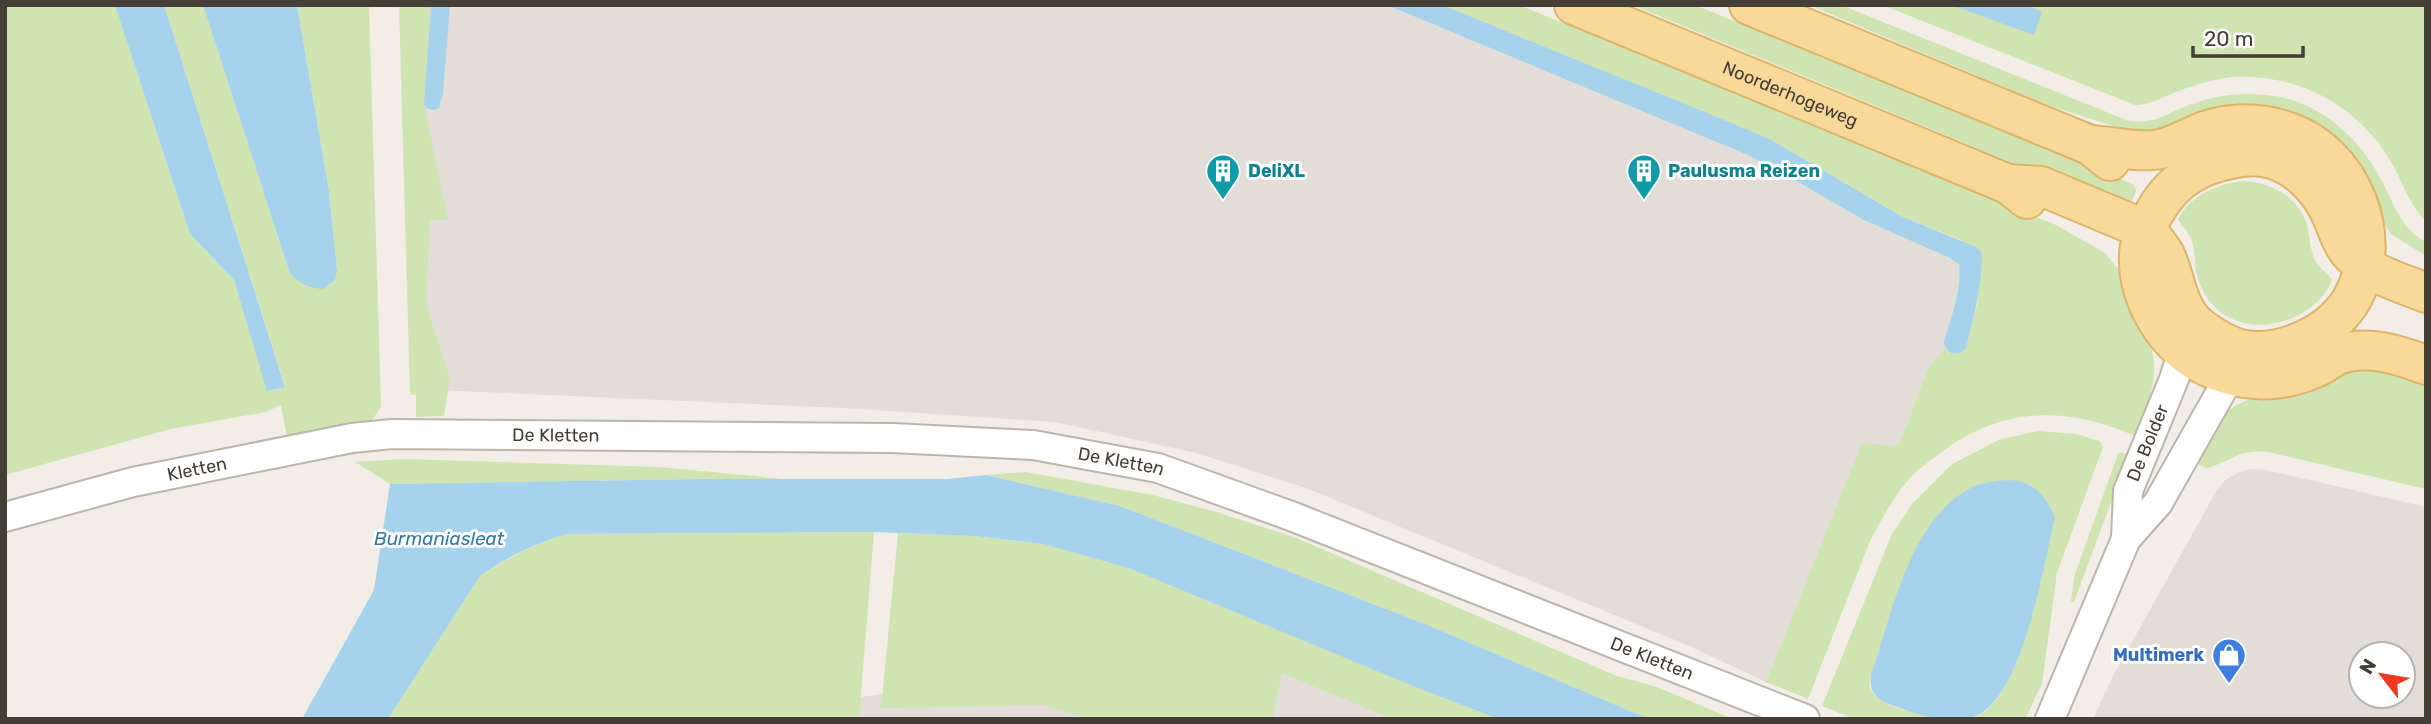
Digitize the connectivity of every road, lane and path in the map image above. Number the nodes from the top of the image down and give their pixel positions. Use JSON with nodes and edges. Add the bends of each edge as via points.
{"nodes":[{"id":1,"x":1574,"y":5,"type":"edge"},
{"id":2,"x":1749,"y":5,"type":"edge"},
{"id":3,"x":2177,"y":162,"type":"junction"},
{"id":4,"x":2142,"y":242,"type":"junction"},
{"id":5,"x":2364,"y":254,"type":"junction"},
{"id":6,"x":2426,"y":272,"type":"edge"},
{"id":7,"x":2426,"y":293,"type":"edge"},
{"id":8,"x":2338,"y":336,"type":"junction"},
{"id":9,"x":2426,"y":344,"type":"edge"},
{"id":10,"x":2183,"y":351,"type":"junction"},
{"id":11,"x":2238,"y":363,"type":"junction"},
{"id":12,"x":2426,"y":365,"type":"edge"},
{"id":13,"x":392,"y":433,"type":"joint"},
{"id":14,"x":5,"y":517,"type":"edge"},
{"id":15,"x":2126,"y":538,"type":"junction"},
{"id":16,"x":1805,"y":719,"type":"edge"},
{"id":17,"x":2049,"y":719,"type":"edge"}],
"edges":[{"from":1,"to":4,"type":"main road","name":"Noorderhogeweg","via":[[2008,184],[2041,186]]},
{"from":2,"to":3,"type":"main road","via":[[2090,145],[2155,150]]},
{"from":3,"to":4,"type":"main road"},
{"from":3,"to":5,"type":"main road","via":[[2195,135],[2218,127],[2242,124],[2289,132],[2329,158],[2345,177],[2363,220]]},
{"from":4,"to":10,"type":"main road","via":[[2140,276],[2155,317]]},
{"from":4,"to":11,"type":"main road","via":[[2157,243],[2185,311],[2196,324],[2230,346]]},
{"from":5,"to":6,"type":"main road"},
{"from":5,"to":7,"type":"main road"},
{"from":5,"to":8,"type":"main road"},
{"from":8,"to":9,"type":"main road","via":[[2383,327]]},
{"from":8,"to":11,"type":"main road","via":[[2319,367],[2298,375],[2253,380]]},
{"from":8,"to":12,"type":"main road"},
{"from":10,"to":11,"type":"main road","via":[[2205,366]]},
{"from":10,"to":15,"type":"street","name":"De Bolder","via":[[2128,491]]},
{"from":11,"to":15,"type":"street","name":"De Bolder","via":[[2158,503]]},
{"from":13,"to":14,"type":"street","name":"Kletten","via":[[133,482]]},
{"from":13,"to":16,"type":"street","name":"De Kletten","via":[[892,438],[1032,445],[1158,468]]},
{"from":15,"to":17,"type":"street","name":"De Bolder"}]}
